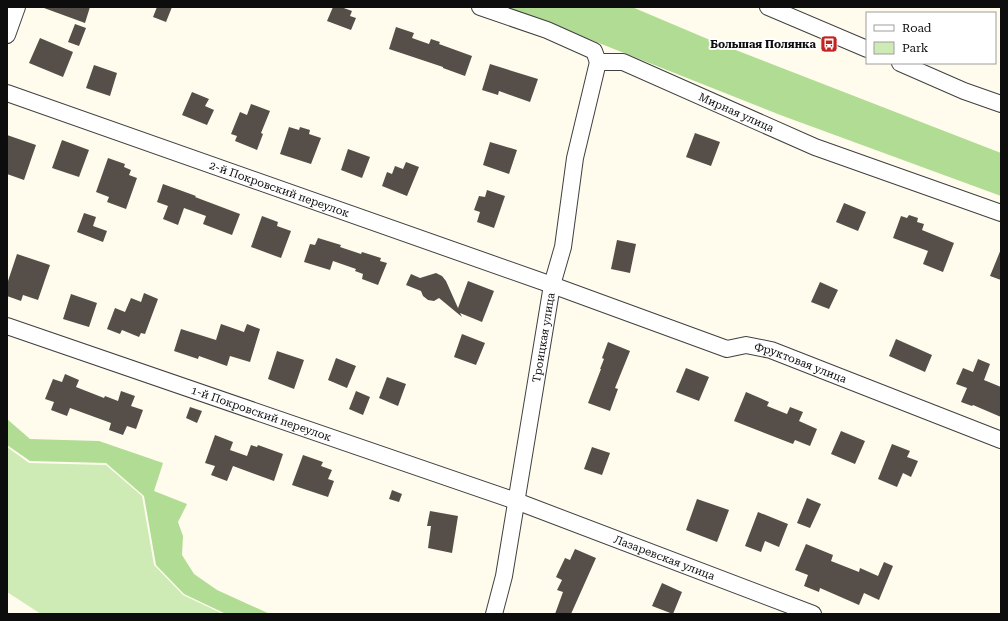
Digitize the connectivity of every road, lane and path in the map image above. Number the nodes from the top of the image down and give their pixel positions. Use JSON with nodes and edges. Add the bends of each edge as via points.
{"nodes":[{"id":1,"x":17,"y":7,"type":"edge"},
{"id":2,"x":480,"y":7,"type":"edge"},
{"id":3,"x":768,"y":7,"type":"edge"},
{"id":4,"x":7,"y":35,"type":"edge"},
{"id":5,"x":866,"y":49,"type":"edge"},
{"id":6,"x":598,"y":62,"type":"junction"},
{"id":7,"x":902,"y":64,"type":"edge"},
{"id":8,"x":7,"y":93,"type":"edge"},
{"id":9,"x":1001,"y":104,"type":"edge"},
{"id":10,"x":1001,"y":213,"type":"edge"},
{"id":11,"x":552,"y":285,"type":"junction"},
{"id":12,"x":7,"y":326,"type":"edge"},
{"id":13,"x":1001,"y":440,"type":"edge"},
{"id":14,"x":516,"y":501,"type":"junction"},
{"id":15,"x":494,"y":614,"type":"edge"},
{"id":16,"x":813,"y":614,"type":"edge"}],
"edges":[{"from":1,"to":4,"type":"street"},
{"from":2,"to":6,"type":"street","via":[[547,30],[594,51]]},
{"from":3,"to":5,"type":"street"},
{"from":6,"to":10,"type":"street","name":"Мирная улица","via":[[623,62],[815,147]]},
{"from":6,"to":11,"type":"street","name":"Троицкая улица","via":[[575,158],[563,247]]},
{"from":7,"to":9,"type":"street"},
{"from":8,"to":11,"type":"street","name":"2-й Покровский переулок"},
{"from":11,"to":13,"type":"street","name":"Фруктовая улица","via":[[727,350],[746,345],[771,350]]},
{"from":11,"to":14,"type":"street","name":"Троицкая улица"},
{"from":12,"to":14,"type":"street","name":"1-й Покровский переулок"},
{"from":14,"to":15,"type":"street","name":"Троицкая улица","via":[[504,576]]},
{"from":14,"to":16,"type":"street","name":"Лазаревская улица"}]}
